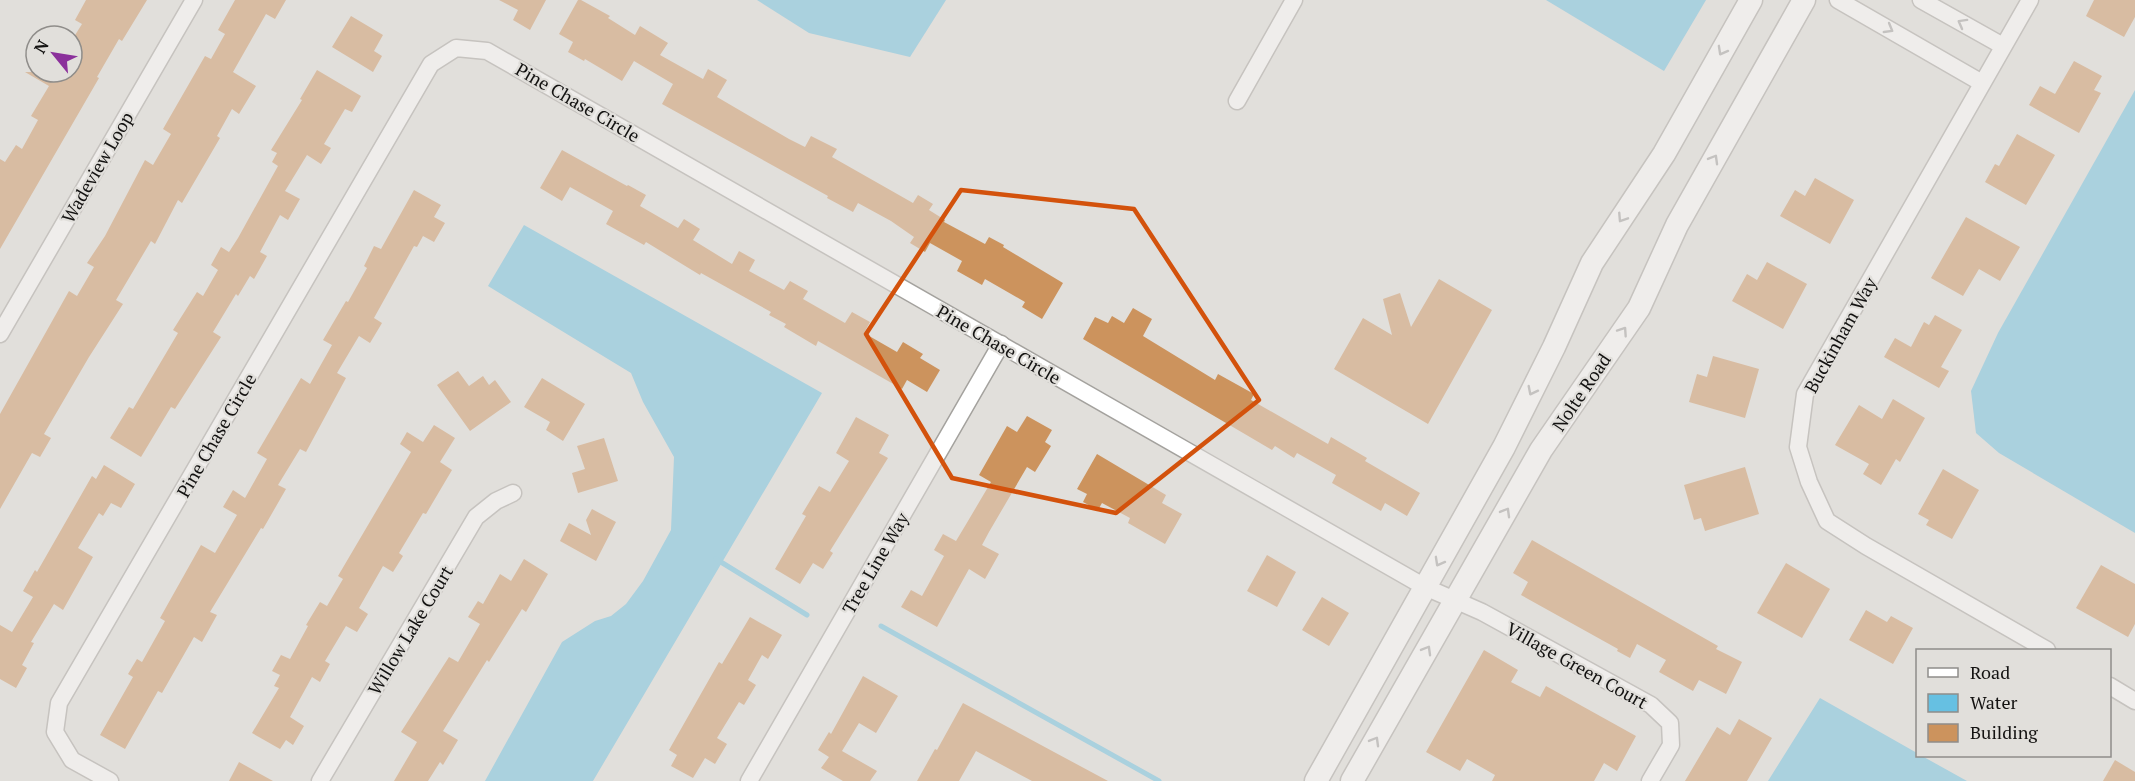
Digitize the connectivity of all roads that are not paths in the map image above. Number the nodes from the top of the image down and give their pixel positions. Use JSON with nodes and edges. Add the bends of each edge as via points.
{"nodes":[{"id":1,"x":194,"y":0,"type":"edge"},
{"id":2,"x":1294,"y":0,"type":"edge"},
{"id":3,"x":1751,"y":0,"type":"edge"},
{"id":4,"x":1804,"y":0,"type":"edge"},
{"id":5,"x":1838,"y":0,"type":"edge"},
{"id":6,"x":1921,"y":0,"type":"edge"},
{"id":7,"x":2030,"y":0,"type":"edge"},
{"id":8,"x":2003,"y":46,"type":"junction"},
{"id":9,"x":1982,"y":83,"type":"junction"},
{"id":10,"x":1237,"y":101,"type":"dead end"},
{"id":11,"x":0,"y":334,"type":"edge"},
{"id":12,"x":1001,"y":344,"type":"junction"},
{"id":13,"x":513,"y":493,"type":"dead end"},
{"id":14,"x":1425,"y":587,"type":"junction"},
{"id":15,"x":1456,"y":600,"type":"junction"},
{"id":16,"x":2044,"y":649,"type":"edge"},
{"id":17,"x":2111,"y":687,"type":"edge"},
{"id":18,"x":2135,"y":701,"type":"edge"},
{"id":19,"x":110,"y":781,"type":"edge"},
{"id":20,"x":320,"y":781,"type":"edge"},
{"id":21,"x":749,"y":781,"type":"edge"},
{"id":22,"x":1316,"y":781,"type":"edge"},
{"id":23,"x":1352,"y":781,"type":"edge"},
{"id":24,"x":1650,"y":781,"type":"edge"}],
"edges":[{"from":1,"to":11,"type":"street","name":"Wadeview Loop"},
{"from":2,"to":10,"type":"street"},
{"from":3,"to":14,"type":"street","one_way":true,"via":[[1664,154],[1592,263],[1504,447]]},
{"from":15,"to":4,"type":"street","name":"Nolte Road","one_way":true,"via":[[1541,450],[1639,308],[1677,225]]},
{"from":5,"to":9,"type":"street","one_way":true},
{"from":8,"to":6,"type":"street","one_way":true},
{"from":7,"to":8,"type":"street","name":"Buckinham Way"},
{"from":8,"to":9,"type":"street","name":"Buckinham Way"},
{"from":9,"to":16,"type":"street","name":"Buckinham Way","via":[[1805,394],[1798,447],[1827,521]]},
{"from":12,"to":14,"type":"street","name":"Pine Chase Circle"},
{"from":12,"to":19,"type":"street","name":"Pine Chase Circle","via":[[488,51],[456,48],[431,64],[59,704],[55,732],[72,760]]},
{"from":12,"to":21,"type":"street","name":"Tree Line Way"},
{"from":13,"to":20,"type":"street","name":"Willow Lake Court","via":[[476,517]]},
{"from":14,"to":15,"type":"street","name":"Pine Chase Circle"},
{"from":14,"to":22,"type":"street"},
{"from":23,"to":15,"type":"street","name":"Nolte Road","one_way":true},
{"from":15,"to":24,"type":"street","name":"Village Green Court","via":[[1651,705],[1670,723],[1671,745]]},
{"from":17,"to":18,"type":"street"}]}
